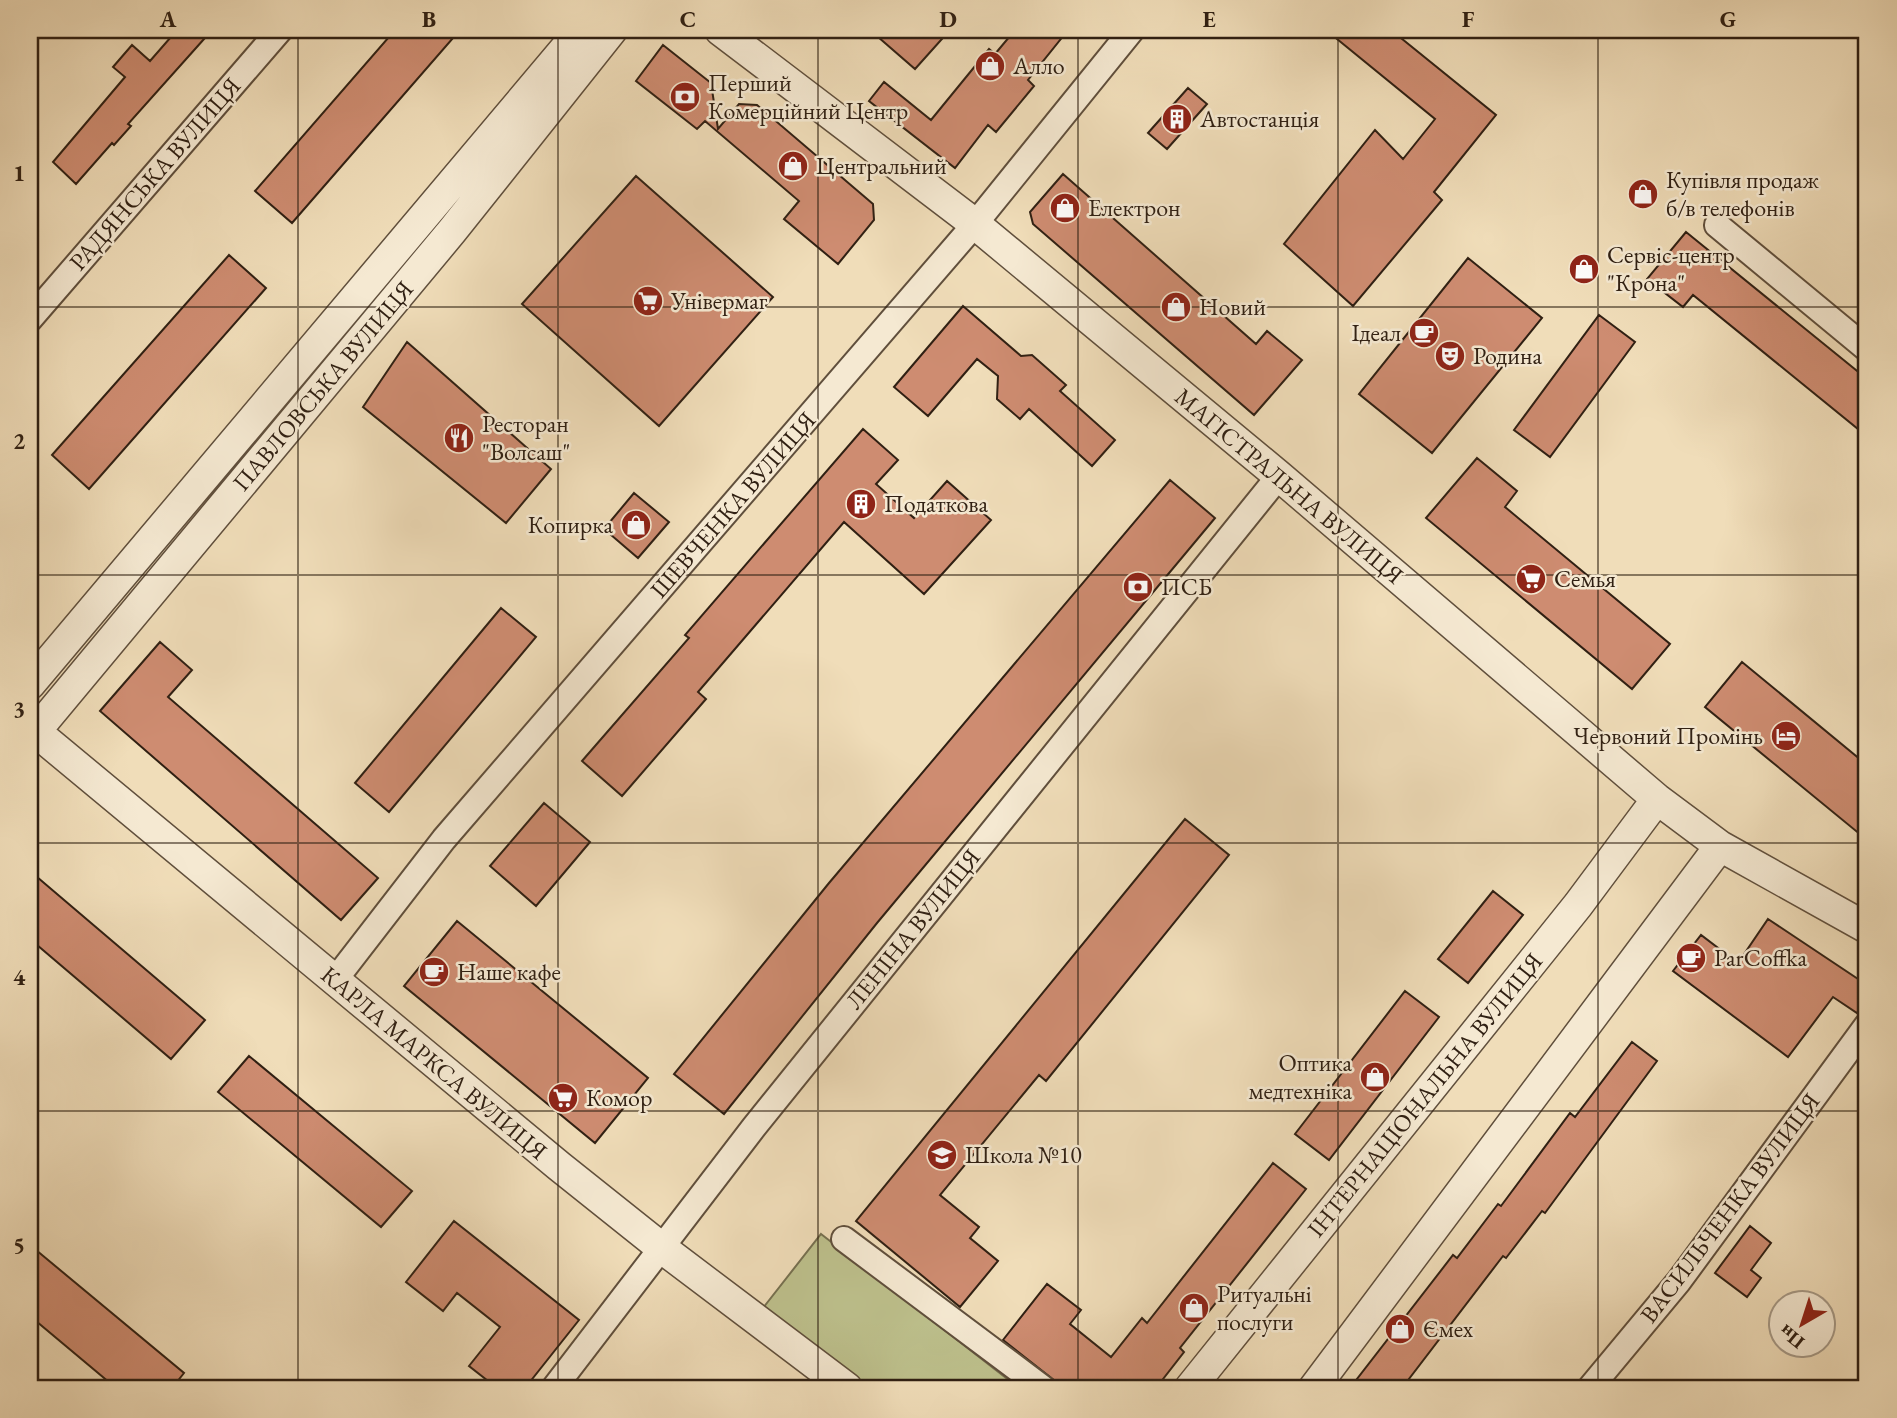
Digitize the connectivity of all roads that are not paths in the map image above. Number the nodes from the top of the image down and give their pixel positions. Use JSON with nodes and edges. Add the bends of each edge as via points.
{"nodes":[{"id":1,"x":279,"y":30,"type":"edge"},
{"id":2,"x":581,"y":30,"type":"edge"},
{"id":3,"x":612,"y":30,"type":"edge"},
{"id":4,"x":720,"y":30,"type":"edge"},
{"id":5,"x":1132,"y":30,"type":"edge"},
{"id":6,"x":975,"y":224,"type":"junction"},
{"id":7,"x":1717,"y":225,"type":"dead end"},
{"id":8,"x":30,"y":318,"type":"edge"},
{"id":9,"x":1867,"y":349,"type":"edge"},
{"id":10,"x":1279,"y":476,"type":"junction"},
{"id":11,"x":30,"y":684,"type":"edge"},
{"id":12,"x":32,"y":733,"type":"edge"},
{"id":13,"x":1657,"y":799,"type":"junction"},
{"id":14,"x":1720,"y":846,"type":"junction"},
{"id":15,"x":1867,"y":929,"type":"edge"},
{"id":16,"x":335,"y":980,"type":"junction"},
{"id":17,"x":1867,"y":1025,"type":"edge"},
{"id":18,"x":844,"y":1239,"type":"dead end"},
{"id":19,"x":663,"y":1249,"type":"junction"},
{"id":20,"x":554,"y":1388,"type":"edge"},
{"id":21,"x":847,"y":1388,"type":"edge"},
{"id":22,"x":1042,"y":1388,"type":"edge"},
{"id":23,"x":1189,"y":1388,"type":"edge"},
{"id":24,"x":1314,"y":1388,"type":"edge"},
{"id":25,"x":1590,"y":1388,"type":"edge"}],
"edges":[{"from":1,"to":8,"type":"street","name":"РАДЯНСЬКА ВУЛИЦЯ"},
{"from":2,"to":11,"type":"street","name":"ПАВЛОВСЬКА ВУЛИЦЯ"},
{"from":3,"to":12,"type":"street","name":"ПАВЛОВСЬКА ВУЛИЦЯ","via":[[452,232]]},
{"from":4,"to":6,"type":"street","name":"МАГІСТРАЛЬНА ВУЛИЦЯ"},
{"from":5,"to":6,"type":"street","name":"ШЕВЧЕНКА ВУЛИЦЯ"},
{"from":6,"to":10,"type":"street","name":"МАГІСТРАЛЬНА ВУЛИЦЯ"},
{"from":6,"to":16,"type":"street","name":"ШЕВЧЕНКА ВУЛИЦЯ","via":[[444,839]]},
{"from":7,"to":9,"type":"street"},
{"from":10,"to":13,"type":"street","name":"МАГІСТРАЛЬНА ВУЛИЦЯ"},
{"from":10,"to":19,"type":"street","name":"ЛЕНІНА ВУЛИЦЯ","via":[[754,1127]]},
{"from":12,"to":16,"type":"street","name":"КАРЛА МАРКСА ВУЛИЦЯ"},
{"from":13,"to":14,"type":"street","name":"МАГІСТРАЛЬНА ВУЛИЦЯ"},
{"from":13,"to":23,"type":"street","name":"ІНТЕРНАЦІОНАЛЬНА ВУЛИЦЯ","via":[[1578,905]]},
{"from":14,"to":15,"type":"street","name":"МАГІСТРАЛЬНА ВУЛИЦЯ"},
{"from":14,"to":24,"type":"street"},
{"from":16,"to":19,"type":"street","name":"КАРЛА МАРКСА ВУЛИЦЯ"},
{"from":17,"to":25,"type":"street","name":"ВАСИЛЬЧЕНКА ВУЛИЦЯ","via":[[1679,1281]]},
{"from":18,"to":22,"type":"street"},
{"from":19,"to":20,"type":"street","name":"ЛЕНІНА ВУЛИЦЯ"},
{"from":19,"to":21,"type":"street","name":"КАРЛА МАРКСА ВУЛИЦЯ"}]}
